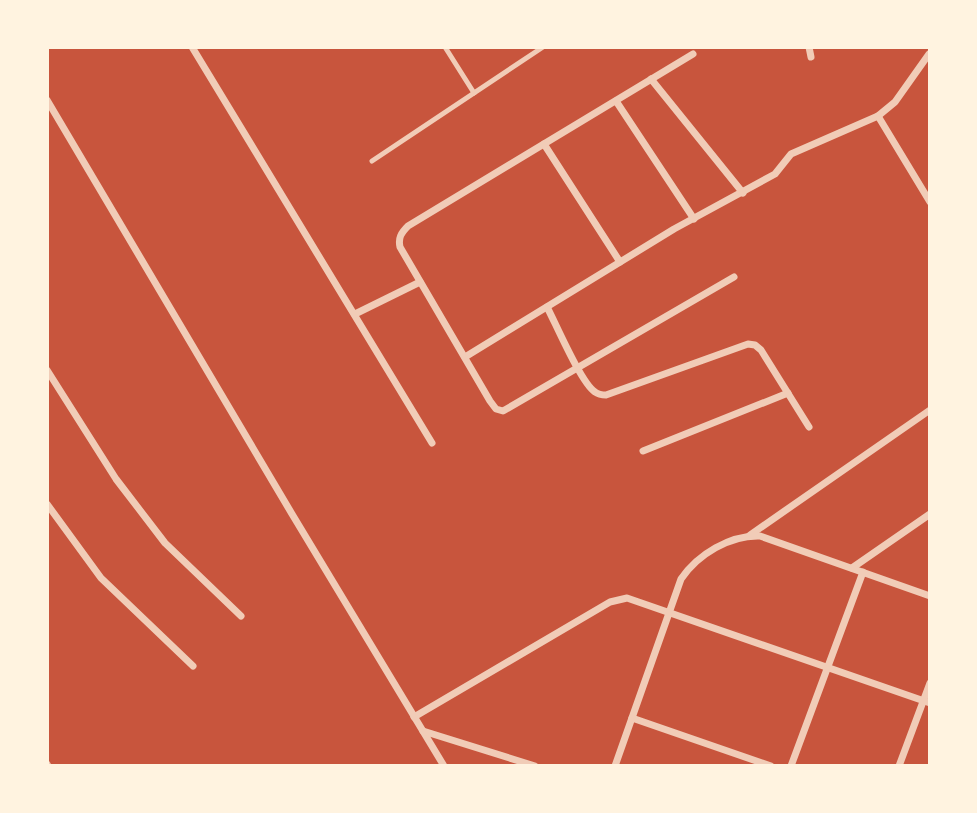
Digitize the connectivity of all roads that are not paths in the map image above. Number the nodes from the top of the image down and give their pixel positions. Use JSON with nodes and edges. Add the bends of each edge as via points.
{"nodes":[{"id":1,"x":192,"y":47,"type":"edge"},
{"id":2,"x":445,"y":47,"type":"edge"},
{"id":3,"x":543,"y":47,"type":"edge"},
{"id":4,"x":809,"y":47,"type":"edge"},
{"id":5,"x":928,"y":52,"type":"edge"},
{"id":6,"x":692,"y":54,"type":"dead end"},
{"id":7,"x":811,"y":57,"type":"dead end"},
{"id":8,"x":651,"y":79,"type":"junction"},
{"id":9,"x":474,"y":93,"type":"junction"},
{"id":10,"x":47,"y":100,"type":"edge"},
{"id":11,"x":616,"y":101,"type":"junction"},
{"id":12,"x":878,"y":116,"type":"junction"},
{"id":13,"x":544,"y":144,"type":"junction"},
{"id":14,"x":372,"y":161,"type":"dead end"},
{"id":15,"x":743,"y":193,"type":"junction"},
{"id":16,"x":930,"y":202,"type":"edge"},
{"id":17,"x":694,"y":219,"type":"junction"},
{"id":18,"x":620,"y":262,"type":"junction"},
{"id":19,"x":734,"y":277,"type":"dead end"},
{"id":20,"x":421,"y":282,"type":"junction"},
{"id":21,"x":547,"y":307,"type":"junction"},
{"id":22,"x":355,"y":314,"type":"junction"},
{"id":23,"x":465,"y":357,"type":"junction"},
{"id":24,"x":578,"y":366,"type":"junction"},
{"id":25,"x":47,"y":370,"type":"edge"},
{"id":26,"x":788,"y":393,"type":"junction"},
{"id":27,"x":930,"y":410,"type":"edge"},
{"id":28,"x":809,"y":427,"type":"dead end"},
{"id":29,"x":432,"y":443,"type":"dead end"},
{"id":30,"x":643,"y":451,"type":"dead end"},
{"id":31,"x":47,"y":504,"type":"edge"},
{"id":32,"x":930,"y":514,"type":"edge"},
{"id":33,"x":750,"y":535,"type":"junction"},
{"id":34,"x":852,"y":568,"type":"junction"},
{"id":35,"x":863,"y":572,"type":"junction"},
{"id":36,"x":930,"y":596,"type":"edge"},
{"id":37,"x":670,"y":612,"type":"junction"},
{"id":38,"x":241,"y":616,"type":"dead end"},
{"id":39,"x":193,"y":666,"type":"dead end"},
{"id":40,"x":827,"y":667,"type":"junction"},
{"id":41,"x":930,"y":683,"type":"edge"},
{"id":42,"x":927,"y":702,"type":"edge"},
{"id":43,"x":414,"y":717,"type":"junction"},
{"id":44,"x":632,"y":718,"type":"junction"},
{"id":45,"x":423,"y":731,"type":"junction"},
{"id":46,"x":794,"y":757,"type":"junction"},
{"id":47,"x":444,"y":766,"type":"edge"},
{"id":48,"x":535,"y":766,"type":"edge"},
{"id":49,"x":615,"y":766,"type":"edge"},
{"id":50,"x":771,"y":766,"type":"edge"},
{"id":51,"x":791,"y":766,"type":"edge"},
{"id":52,"x":802,"y":766,"type":"edge"},
{"id":53,"x":899,"y":766,"type":"edge"}],
"edges":[{"from":1,"to":22,"type":"street"},
{"from":2,"to":9,"type":"lane"},
{"from":3,"to":9,"type":"lane"},
{"from":4,"to":7,"type":"street"},
{"from":5,"to":12,"type":"street","via":[[895,102]]},
{"from":6,"to":8,"type":"street"},
{"from":8,"to":11,"type":"street"},
{"from":8,"to":15,"type":"street"},
{"from":9,"to":14,"type":"lane"},
{"from":10,"to":43,"type":"street"},
{"from":11,"to":13,"type":"street"},
{"from":11,"to":17,"type":"street"},
{"from":12,"to":15,"type":"street","via":[[791,154],[775,174]]},
{"from":12,"to":16,"type":"street"},
{"from":13,"to":18,"type":"street"},
{"from":13,"to":20,"type":"street","via":[[401,233],[400,247]]},
{"from":15,"to":17,"type":"street"},
{"from":17,"to":18,"type":"street"},
{"from":18,"to":21,"type":"street"},
{"from":19,"to":24,"type":"street"},
{"from":20,"to":22,"type":"street"},
{"from":20,"to":23,"type":"street"},
{"from":21,"to":23,"type":"street"},
{"from":21,"to":24,"type":"street"},
{"from":22,"to":29,"type":"street"},
{"from":23,"to":24,"type":"street","via":[[489,401],[503,411]]},
{"from":24,"to":26,"type":"street","via":[[593,390],[606,395],[748,344],[761,350]]},
{"from":25,"to":38,"type":"street","via":[[116,479],[165,543]]},
{"from":26,"to":28,"type":"street"},
{"from":26,"to":30,"type":"street"},
{"from":27,"to":33,"type":"street"},
{"from":31,"to":39,"type":"street","via":[[101,578]]},
{"from":32,"to":34,"type":"street"},
{"from":33,"to":34,"type":"street","via":[[772,538]]},
{"from":33,"to":37,"type":"street","via":[[716,548],[690,566]]},
{"from":34,"to":35,"type":"street"},
{"from":35,"to":36,"type":"street"},
{"from":35,"to":40,"type":"street"},
{"from":37,"to":40,"type":"street"},
{"from":37,"to":43,"type":"street","via":[[627,598],[610,603]]},
{"from":37,"to":44,"type":"street"},
{"from":40,"to":42,"type":"street"},
{"from":40,"to":46,"type":"street"},
{"from":41,"to":42,"type":"street"},
{"from":42,"to":53,"type":"street"},
{"from":43,"to":45,"type":"street"},
{"from":44,"to":49,"type":"street"},
{"from":44,"to":50,"type":"street"},
{"from":45,"to":47,"type":"street"},
{"from":45,"to":48,"type":"street"},
{"from":46,"to":51,"type":"street"},
{"from":46,"to":52,"type":"street"}]}
